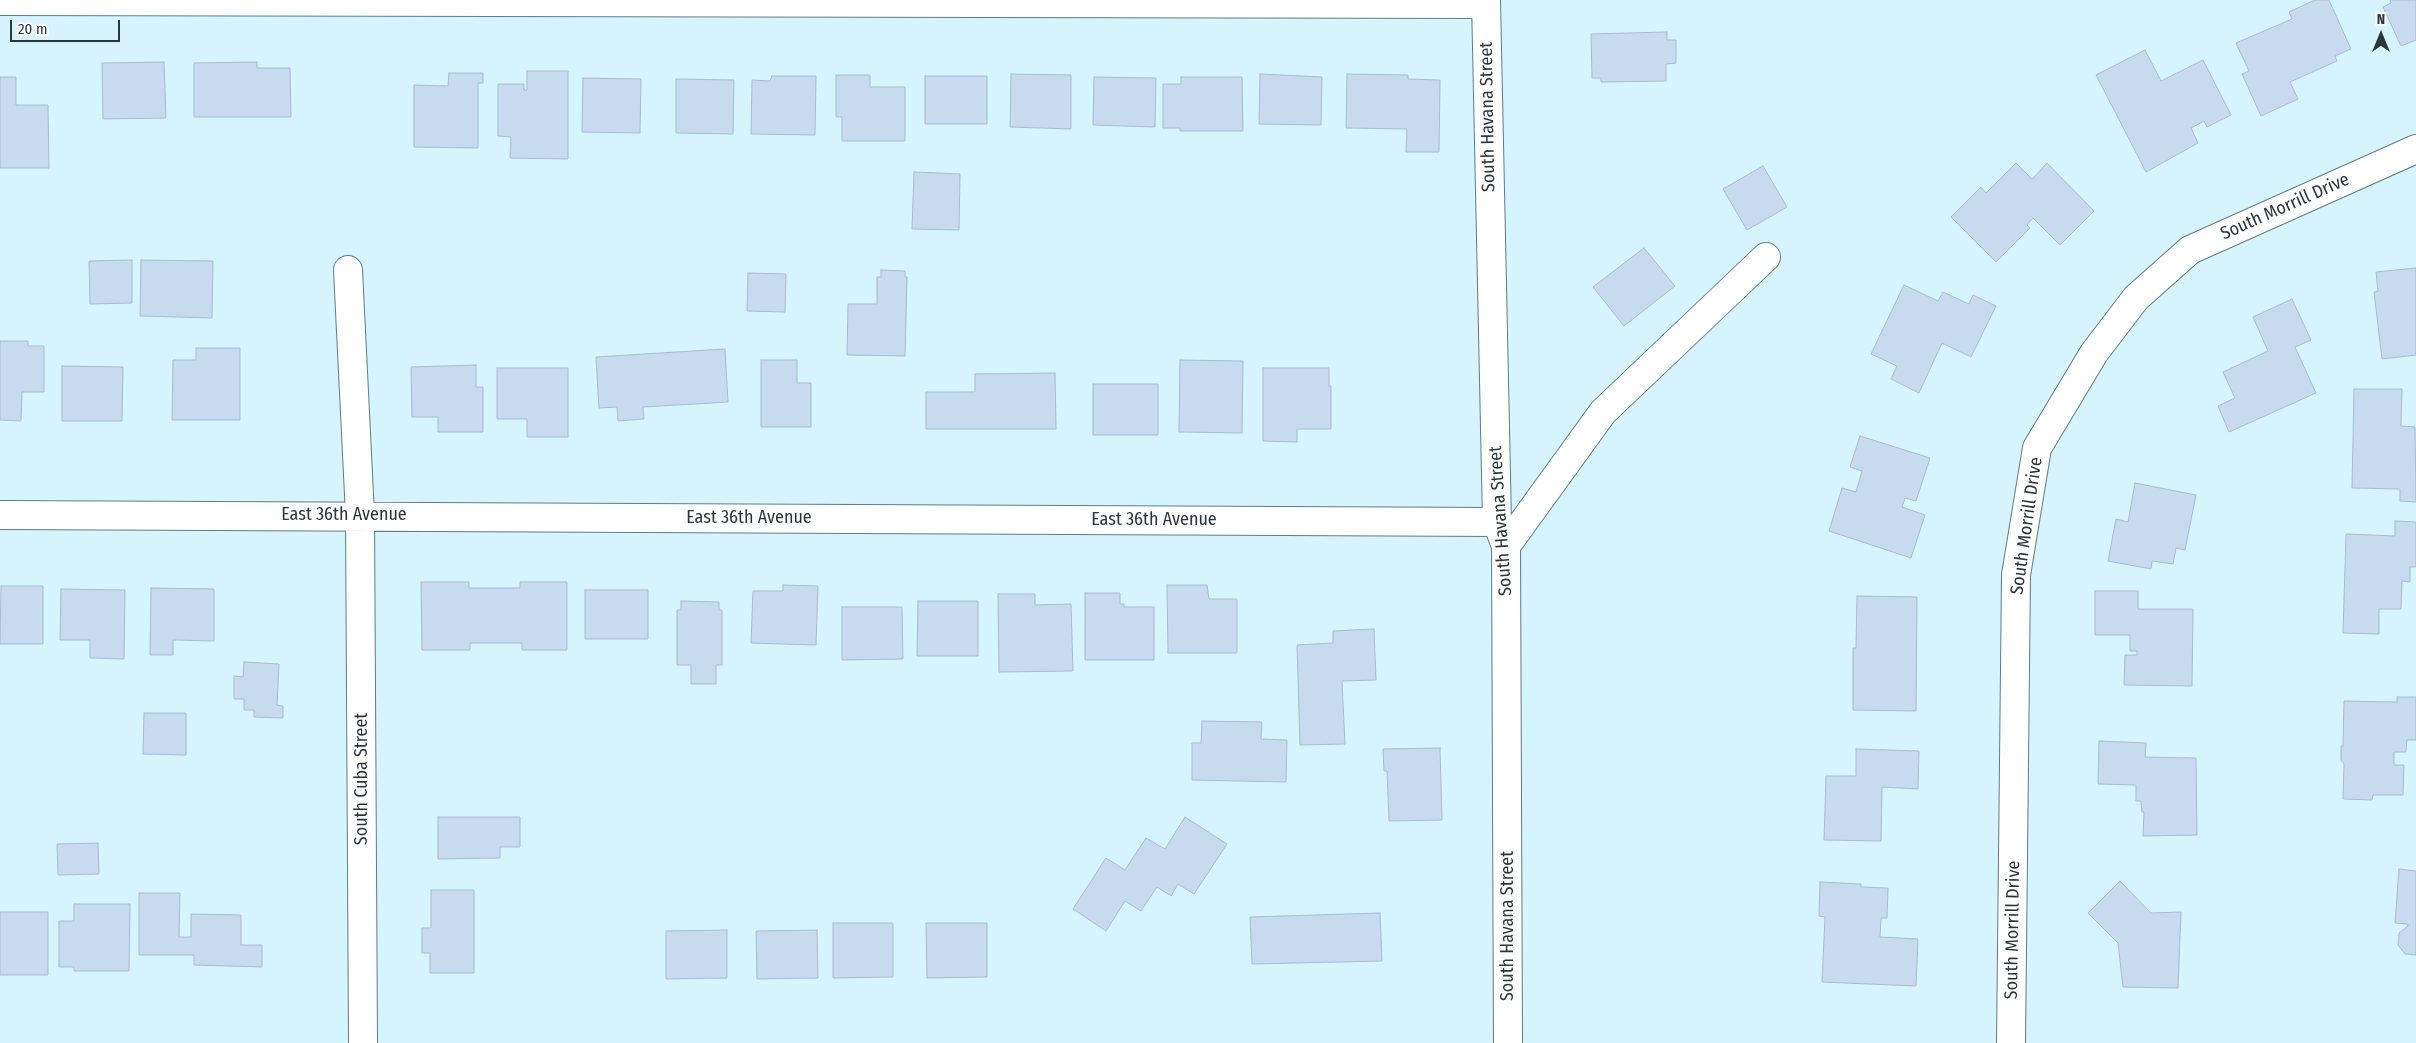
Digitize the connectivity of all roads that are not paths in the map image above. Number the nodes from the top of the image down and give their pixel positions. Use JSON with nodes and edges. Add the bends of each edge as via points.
{"nodes":[{"id":1,"x":0,"y":1,"type":"edge"},
{"id":2,"x":1485,"y":2,"type":"edge"},
{"id":3,"x":2416,"y":150,"type":"edge"},
{"id":4,"x":1766,"y":257,"type":"dead end"},
{"id":5,"x":348,"y":270,"type":"dead end"},
{"id":6,"x":0,"y":515,"type":"edge"},
{"id":7,"x":360,"y":515,"type":"junction"},
{"id":8,"x":1501,"y":534,"type":"junction"},
{"id":9,"x":363,"y":1043,"type":"edge"},
{"id":10,"x":1508,"y":1043,"type":"edge"},
{"id":11,"x":2012,"y":1043,"type":"edge"}],
"edges":[{"from":1,"to":2,"type":"street"},
{"from":2,"to":8,"type":"street","name":"South Havana Street"},
{"from":3,"to":11,"type":"street","name":"South Morrill Drive","via":[[2190,250],[2136,298],[2094,352],[2037,448],[2016,575]]},
{"from":4,"to":8,"type":"street","via":[[1603,412]]},
{"from":5,"to":7,"type":"street","name":"South Cuba Street"},
{"from":6,"to":7,"type":"street","name":"East 36th Avenue"},
{"from":7,"to":8,"type":"street","name":"East 36th Avenue"},
{"from":7,"to":9,"type":"street","name":"South Cuba Street"},
{"from":8,"to":10,"type":"street","name":"South Havana Street"}]}
